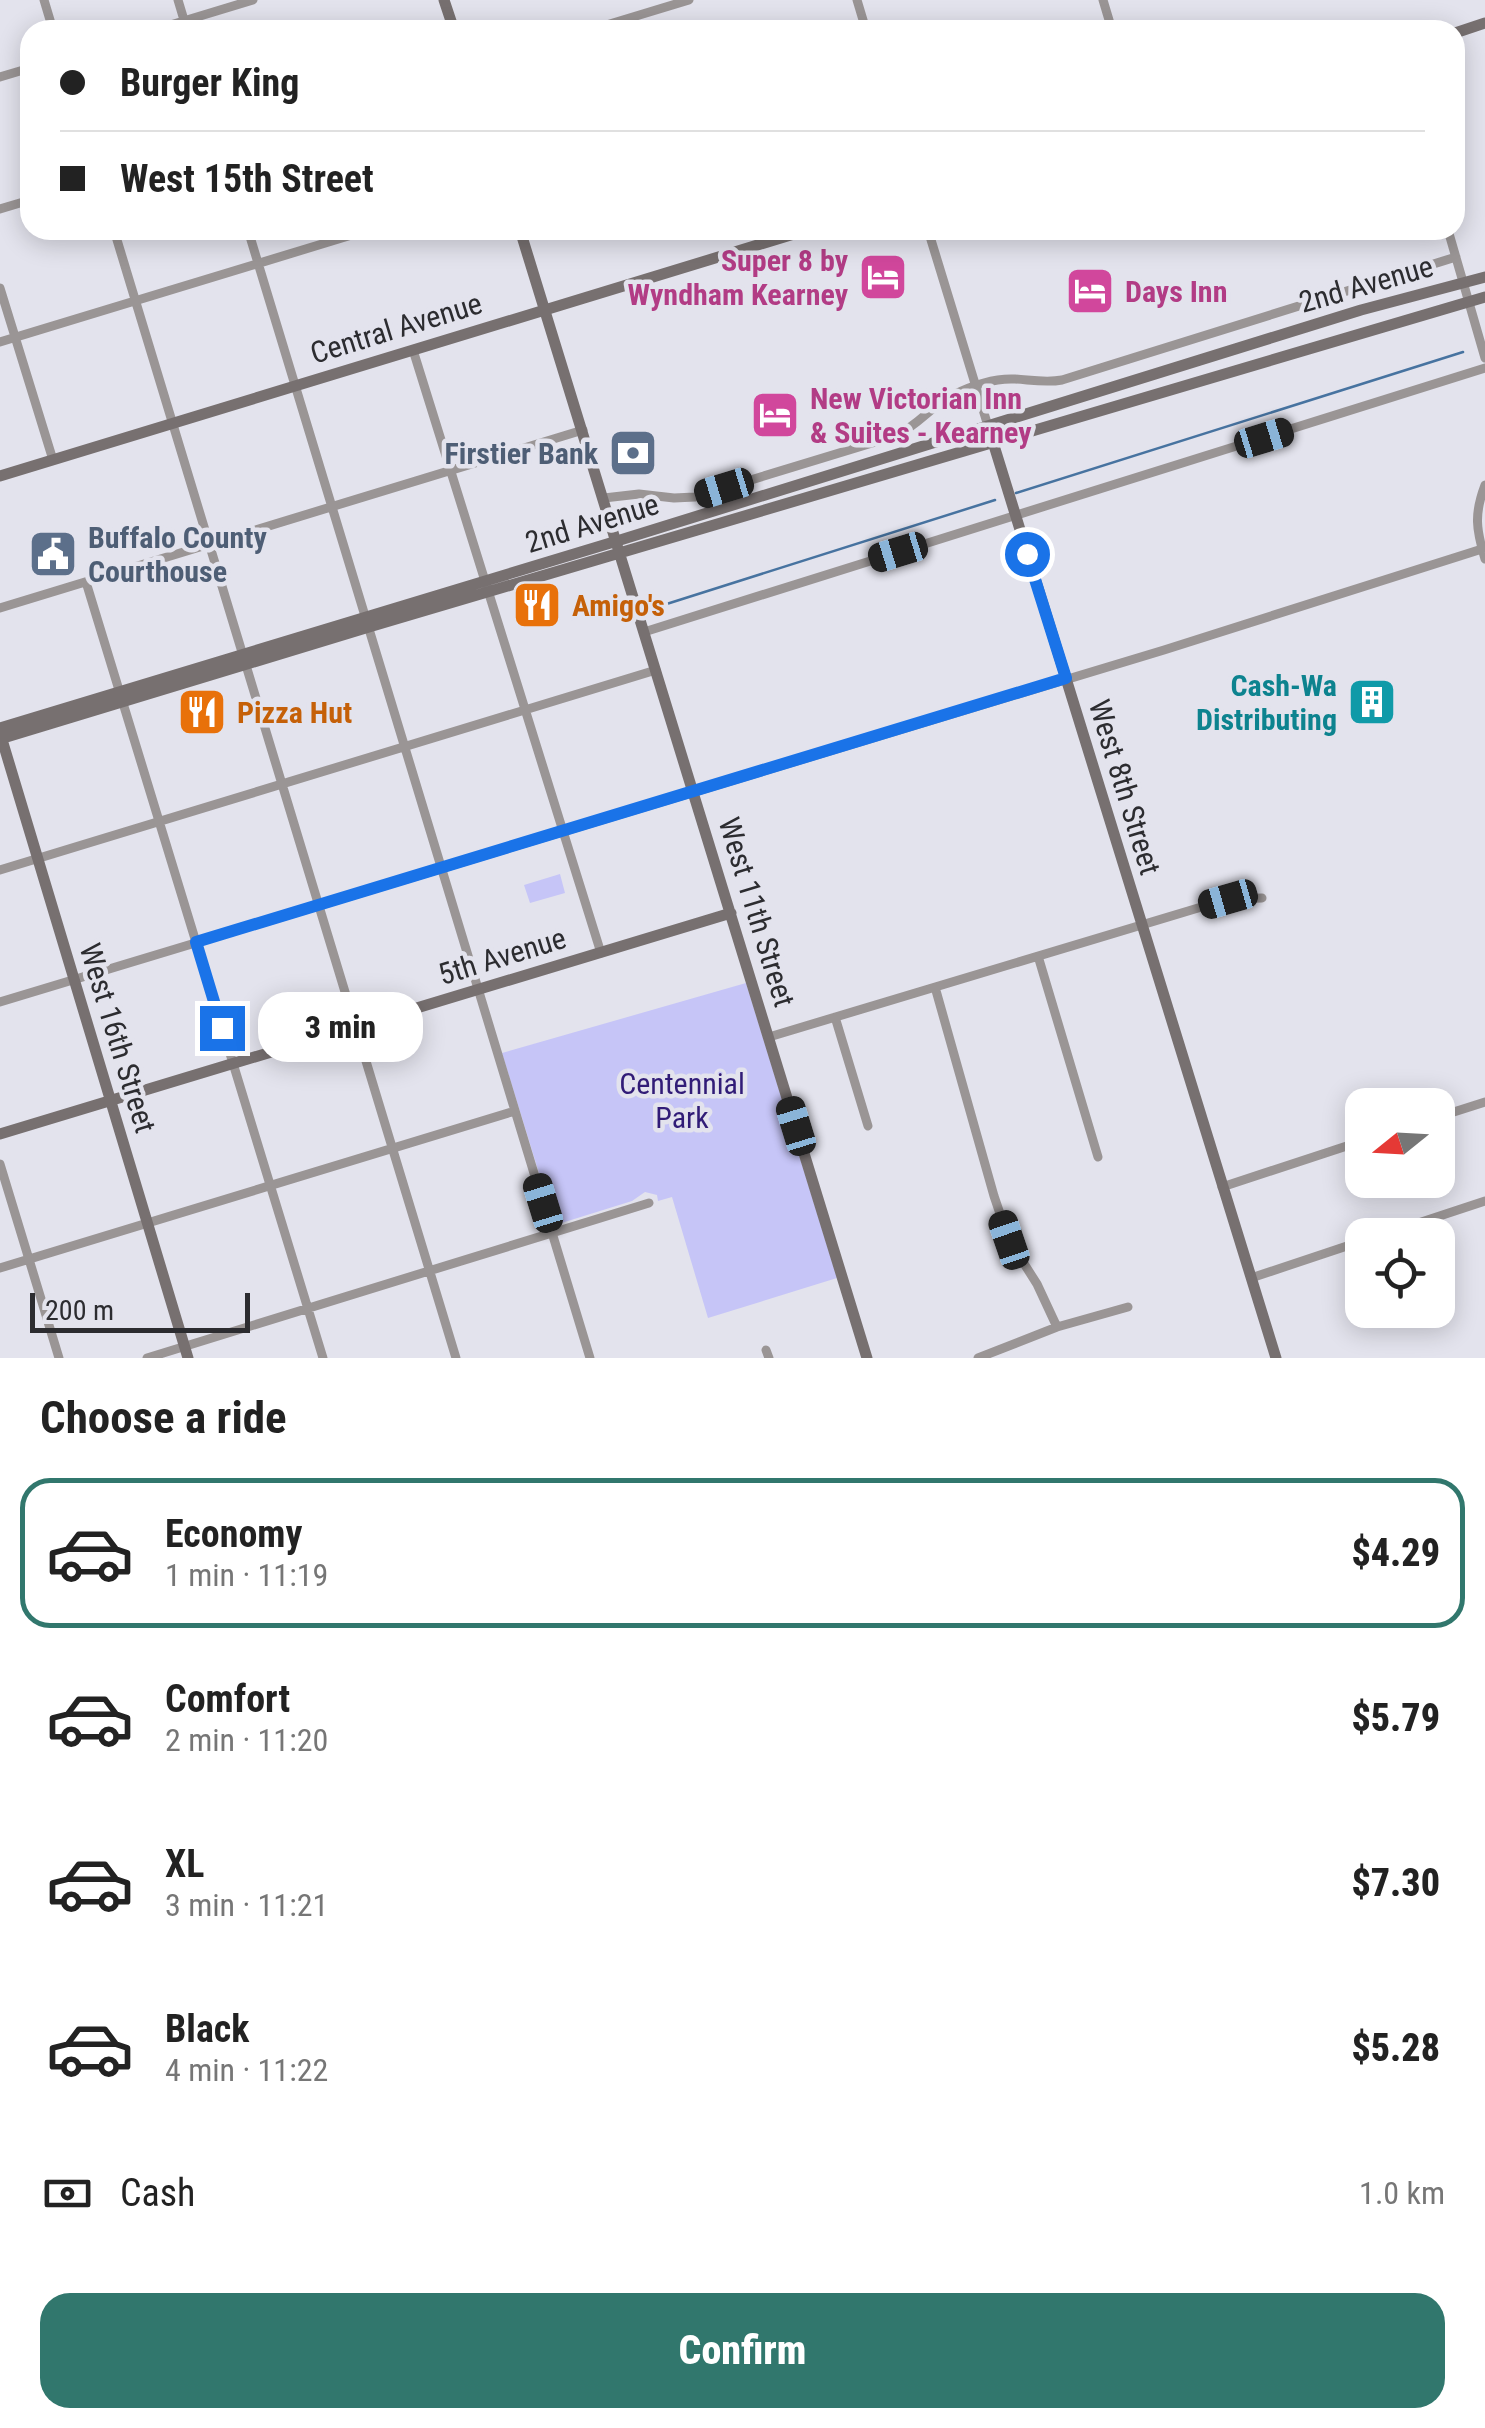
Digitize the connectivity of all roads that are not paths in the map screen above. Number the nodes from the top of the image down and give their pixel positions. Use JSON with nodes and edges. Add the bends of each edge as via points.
{"nodes":[{"id":1,"x":253,"y":0,"type":"edge"},
{"id":2,"x":689,"y":0,"type":"edge"},
{"id":3,"x":201,"y":20,"type":"edge"},
{"id":4,"x":623,"y":20,"type":"edge"},
{"id":5,"x":117,"y":240,"type":"edge"},
{"id":6,"x":251,"y":240,"type":"edge"},
{"id":7,"x":336,"y":240,"type":"edge"},
{"id":8,"x":523,"y":240,"type":"edge"},
{"id":9,"x":774,"y":240,"type":"edge"},
{"id":10,"x":931,"y":240,"type":"edge"},
{"id":11,"x":1451,"y":240,"type":"edge"},
{"id":12,"x":1456,"y":257,"type":"junction"},
{"id":13,"x":258,"y":264,"type":"junction"},
{"id":14,"x":1485,"y":277,"type":"edge"},
{"id":15,"x":1463,"y":282,"type":"junction"},
{"id":16,"x":0,"y":288,"type":"edge"},
{"id":17,"x":1485,"y":297,"type":"edge"},
{"id":18,"x":136,"y":301,"type":"junction"},
{"id":19,"x":1468,"y":301,"type":"junction"},
{"id":20,"x":546,"y":309,"type":"junction"},
{"id":21,"x":15,"y":338,"type":"junction"},
{"id":22,"x":0,"y":342,"type":"edge"},
{"id":23,"x":413,"y":350,"type":"junction"},
{"id":24,"x":1485,"y":358,"type":"edge"},
{"id":25,"x":1485,"y":368,"type":"edge"},
{"id":26,"x":295,"y":385,"type":"junction"},
{"id":27,"x":976,"y":386,"type":"junction"},
{"id":28,"x":173,"y":422,"type":"junction"},
{"id":29,"x":988,"y":426,"type":"junction"},
{"id":30,"x":583,"y":430,"type":"junction"},
{"id":31,"x":993,"y":442,"type":"junction"},
{"id":32,"x":52,"y":460,"type":"junction"},
{"id":33,"x":450,"y":470,"type":"junction"},
{"id":34,"x":0,"y":476,"type":"edge"},
{"id":35,"x":1485,"y":485,"type":"edge"},
{"id":36,"x":604,"y":498,"type":"junction"},
{"id":37,"x":332,"y":506,"type":"junction"},
{"id":38,"x":1016,"y":516,"type":"junction"},
{"id":39,"x":210,"y":544,"type":"junction"},
{"id":40,"x":619,"y":548,"type":"junction"},
{"id":41,"x":1484,"y":554,"type":"edge"},
{"id":42,"x":86,"y":582,"type":"junction"},
{"id":43,"x":487,"y":587,"type":"junction"},
{"id":44,"x":0,"y":608,"type":"edge"},
{"id":45,"x":367,"y":622,"type":"junction"},
{"id":46,"x":644,"y":632,"type":"junction"},
{"id":47,"x":245,"y":660,"type":"junction"},
{"id":48,"x":656,"y":670,"type":"junction"},
{"id":49,"x":1066,"y":678,"type":"junction"},
{"id":50,"x":121,"y":697,"type":"junction"},
{"id":51,"x":525,"y":710,"type":"junction"},
{"id":52,"x":0,"y":735,"type":"edge"},
{"id":53,"x":405,"y":747,"type":"junction"},
{"id":54,"x":282,"y":784,"type":"junction"},
{"id":55,"x":694,"y":792,"type":"junction"},
{"id":56,"x":160,"y":822,"type":"junction"},
{"id":57,"x":563,"y":831,"type":"junction"},
{"id":58,"x":38,"y":859,"type":"junction"},
{"id":59,"x":442,"y":868,"type":"junction"},
{"id":60,"x":0,"y":870,"type":"edge"},
{"id":61,"x":1262,"y":898,"type":"dead end"},
{"id":62,"x":319,"y":905,"type":"junction"},
{"id":63,"x":731,"y":914,"type":"junction"},
{"id":64,"x":1141,"y":924,"type":"junction"},
{"id":65,"x":196,"y":942,"type":"junction"},
{"id":66,"x":600,"y":953,"type":"junction"},
{"id":67,"x":1038,"y":956,"type":"junction"},
{"id":68,"x":74,"y":980,"type":"junction"},
{"id":69,"x":935,"y":988,"type":"junction"},
{"id":70,"x":478,"y":990,"type":"junction"},
{"id":71,"x":0,"y":1002,"type":"edge"},
{"id":72,"x":835,"y":1017,"type":"junction"},
{"id":73,"x":356,"y":1027,"type":"junction"},
{"id":74,"x":769,"y":1037,"type":"junction"},
{"id":75,"x":233,"y":1064,"type":"junction"},
{"id":76,"x":111,"y":1100,"type":"junction"},
{"id":77,"x":1485,"y":1102,"type":"edge"},
{"id":78,"x":515,"y":1111,"type":"junction"},
{"id":79,"x":1455,"y":1112,"type":"edge"},
{"id":80,"x":868,"y":1126,"type":"dead end"},
{"id":81,"x":0,"y":1134,"type":"edge"},
{"id":82,"x":1345,"y":1147,"type":"edge"},
{"id":83,"x":392,"y":1148,"type":"junction"},
{"id":84,"x":1098,"y":1157,"type":"dead end"},
{"id":85,"x":0,"y":1164,"type":"edge"},
{"id":86,"x":270,"y":1186,"type":"junction"},
{"id":87,"x":1222,"y":1186,"type":"junction"},
{"id":88,"x":1485,"y":1201,"type":"edge"},
{"id":89,"x":650,"y":1203,"type":"dead end"},
{"id":90,"x":1434,"y":1218,"type":"edge"},
{"id":91,"x":148,"y":1223,"type":"junction"},
{"id":92,"x":552,"y":1233,"type":"junction"},
{"id":93,"x":1345,"y":1247,"type":"edge"},
{"id":94,"x":29,"y":1259,"type":"junction"},
{"id":95,"x":0,"y":1268,"type":"edge"},
{"id":96,"x":430,"y":1271,"type":"junction"},
{"id":97,"x":1251,"y":1278,"type":"junction"},
{"id":98,"x":1128,"y":1306,"type":"dead end"},
{"id":99,"x":308,"y":1307,"type":"junction"},
{"id":100,"x":1057,"y":1326,"type":"junction"},
{"id":101,"x":186,"y":1352,"type":"edge"},
{"id":102,"x":589,"y":1356,"type":"edge"},
{"id":103,"x":59,"y":1358,"type":"edge"},
{"id":104,"x":147,"y":1358,"type":"edge"},
{"id":105,"x":323,"y":1358,"type":"edge"},
{"id":106,"x":456,"y":1358,"type":"edge"},
{"id":107,"x":577,"y":1358,"type":"edge"},
{"id":108,"x":867,"y":1358,"type":"edge"},
{"id":109,"x":978,"y":1358,"type":"edge"},
{"id":110,"x":1276,"y":1358,"type":"edge"}],
"edges":[{"from":1,"to":3,"type":"street"},
{"from":2,"to":4,"type":"street"},
{"from":5,"to":18,"type":"street"},
{"from":6,"to":13,"type":"street"},
{"from":7,"to":13,"type":"street"},
{"from":8,"to":20,"type":"main road","name":"West 11th Street"},
{"from":9,"to":20,"type":"main road","name":"Central Avenue"},
{"from":10,"to":27,"type":"street","name":"West 8th Street"},
{"from":11,"to":12,"type":"street"},
{"from":12,"to":15,"type":"street"},
{"from":12,"to":27,"type":"street","via":[[1062,380],[1012,378]]},
{"from":13,"to":18,"type":"street"},
{"from":13,"to":26,"type":"street"},
{"from":14,"to":15,"type":"main road","name":"2nd Avenue"},
{"from":15,"to":19,"type":"street"},
{"from":15,"to":29,"type":"main road","name":"2nd Avenue"},
{"from":16,"to":21,"type":"street"},
{"from":17,"to":19,"type":"main road","name":"2nd Avenue"},
{"from":18,"to":21,"type":"street"},
{"from":18,"to":28,"type":"street"},
{"from":19,"to":24,"type":"street"},
{"from":19,"to":31,"type":"main road","name":"2nd Avenue"},
{"from":20,"to":23,"type":"main road","name":"Central Avenue"},
{"from":20,"to":30,"type":"main road","name":"West 11th Street"},
{"from":21,"to":22,"type":"street"},
{"from":21,"to":32,"type":"street"},
{"from":23,"to":26,"type":"main road","name":"Central Avenue"},
{"from":23,"to":33,"type":"street"},
{"from":25,"to":38,"type":"street"},
{"from":26,"to":28,"type":"main road","name":"Central Avenue"},
{"from":26,"to":37,"type":"street"},
{"from":27,"to":29,"type":"street","name":"West 8th Street"},
{"from":27,"to":36,"type":"street","via":[[895,436],[695,497]]},
{"from":28,"to":32,"type":"main road","name":"Central Avenue"},
{"from":28,"to":39,"type":"street"},
{"from":29,"to":31,"type":"main road","name":"West 8th Street"},
{"from":29,"to":40,"type":"main road","name":"2nd Avenue"},
{"from":30,"to":33,"type":"street"},
{"from":30,"to":36,"type":"main road","name":"West 11th Street"},
{"from":31,"to":38,"type":"main road","name":"West 8th Street"},
{"from":31,"to":40,"type":"main road","name":"2nd Avenue"},
{"from":32,"to":34,"type":"main road","name":"Central Avenue"},
{"from":33,"to":37,"type":"street"},
{"from":33,"to":43,"type":"street"},
{"from":35,"to":41,"type":"street","via":[[1476,521]]},
{"from":36,"to":40,"type":"main road","name":"West 11th Street"},
{"from":37,"to":39,"type":"street"},
{"from":37,"to":45,"type":"street"},
{"from":38,"to":46,"type":"street"},
{"from":38,"to":49,"type":"main road","name":"West 8th Street"},
{"from":39,"to":42,"type":"street"},
{"from":39,"to":47,"type":"street"},
{"from":40,"to":43,"type":"main road","name":"2nd Avenue"},
{"from":40,"to":46,"type":"main road","name":"West 11th Street"},
{"from":41,"to":49,"type":"street"},
{"from":42,"to":44,"type":"street"},
{"from":42,"to":50,"type":"street"},
{"from":43,"to":45,"type":"main road","name":"2nd Avenue"},
{"from":43,"to":51,"type":"street"},
{"from":45,"to":47,"type":"main road","name":"2nd Avenue"},
{"from":45,"to":53,"type":"street"},
{"from":46,"to":48,"type":"main road","name":"West 11th Street"},
{"from":47,"to":50,"type":"main road","name":"2nd Avenue"},
{"from":47,"to":54,"type":"street"},
{"from":48,"to":51,"type":"street"},
{"from":48,"to":55,"type":"main road","name":"West 11th Street"},
{"from":49,"to":55,"type":"street"},
{"from":49,"to":64,"type":"main road","name":"West 8th Street"},
{"from":50,"to":52,"type":"main road","name":"2nd Avenue"},
{"from":50,"to":56,"type":"street"},
{"from":51,"to":53,"type":"street"},
{"from":51,"to":57,"type":"street"},
{"from":52,"to":58,"type":"main road","name":"West 16th Street"},
{"from":53,"to":54,"type":"street"},
{"from":53,"to":59,"type":"street"},
{"from":54,"to":56,"type":"street"},
{"from":54,"to":62,"type":"street"},
{"from":55,"to":57,"type":"street"},
{"from":55,"to":63,"type":"main road","name":"West 11th Street"},
{"from":56,"to":58,"type":"street"},
{"from":56,"to":65,"type":"street"},
{"from":57,"to":59,"type":"street"},
{"from":57,"to":66,"type":"street"},
{"from":58,"to":60,"type":"street"},
{"from":58,"to":68,"type":"main road","name":"West 16th Street"},
{"from":59,"to":62,"type":"street"},
{"from":59,"to":70,"type":"street"},
{"from":61,"to":64,"type":"street","via":[[1228,899]]},
{"from":62,"to":65,"type":"street"},
{"from":62,"to":73,"type":"street"},
{"from":63,"to":66,"type":"main road","name":"5th Avenue"},
{"from":63,"to":74,"type":"main road","name":"West 11th Street"},
{"from":64,"to":67,"type":"street"},
{"from":64,"to":87,"type":"main road","name":"West 8th Street"},
{"from":65,"to":68,"type":"street"},
{"from":65,"to":75,"type":"street"},
{"from":66,"to":70,"type":"main road","name":"5th Avenue"},
{"from":67,"to":69,"type":"street"},
{"from":67,"to":84,"type":"street"},
{"from":68,"to":71,"type":"street"},
{"from":68,"to":76,"type":"main road","name":"West 16th Street"},
{"from":69,"to":72,"type":"street"},
{"from":69,"to":100,"type":"street","via":[[1009,1240]]},
{"from":70,"to":73,"type":"main road","name":"5th Avenue"},
{"from":70,"to":78,"type":"street"},
{"from":72,"to":74,"type":"street"},
{"from":72,"to":80,"type":"street"},
{"from":73,"to":75,"type":"main road","name":"5th Avenue"},
{"from":73,"to":83,"type":"street"},
{"from":74,"to":108,"type":"main road","name":"West 11th Street"},
{"from":75,"to":76,"type":"main road","name":"5th Avenue"},
{"from":75,"to":86,"type":"street"},
{"from":76,"to":81,"type":"main road","name":"5th Avenue"},
{"from":76,"to":91,"type":"main road","name":"West 16th Street"},
{"from":77,"to":79,"type":"street"},
{"from":78,"to":83,"type":"street"},
{"from":78,"to":92,"type":"street"},
{"from":82,"to":87,"type":"street"},
{"from":83,"to":86,"type":"street"},
{"from":83,"to":96,"type":"street"},
{"from":85,"to":94,"type":"street"},
{"from":86,"to":91,"type":"street"},
{"from":86,"to":99,"type":"street"},
{"from":87,"to":97,"type":"main road","name":"West 8th Street"},
{"from":88,"to":90,"type":"street"},
{"from":89,"to":92,"type":"street"},
{"from":91,"to":94,"type":"street"},
{"from":91,"to":101,"type":"main road","name":"West 16th Street"},
{"from":92,"to":96,"type":"street"},
{"from":92,"to":102,"type":"street"},
{"from":93,"to":97,"type":"street"},
{"from":94,"to":95,"type":"street"},
{"from":94,"to":103,"type":"street"},
{"from":96,"to":99,"type":"street"},
{"from":96,"to":106,"type":"street"},
{"from":97,"to":110,"type":"main road","name":"West 8th Street"},
{"from":98,"to":100,"type":"street"},
{"from":99,"to":101,"type":"street"},
{"from":99,"to":105,"type":"street"},
{"from":100,"to":109,"type":"street"},
{"from":101,"to":104,"type":"street"},
{"from":102,"to":107,"type":"street"}]}
